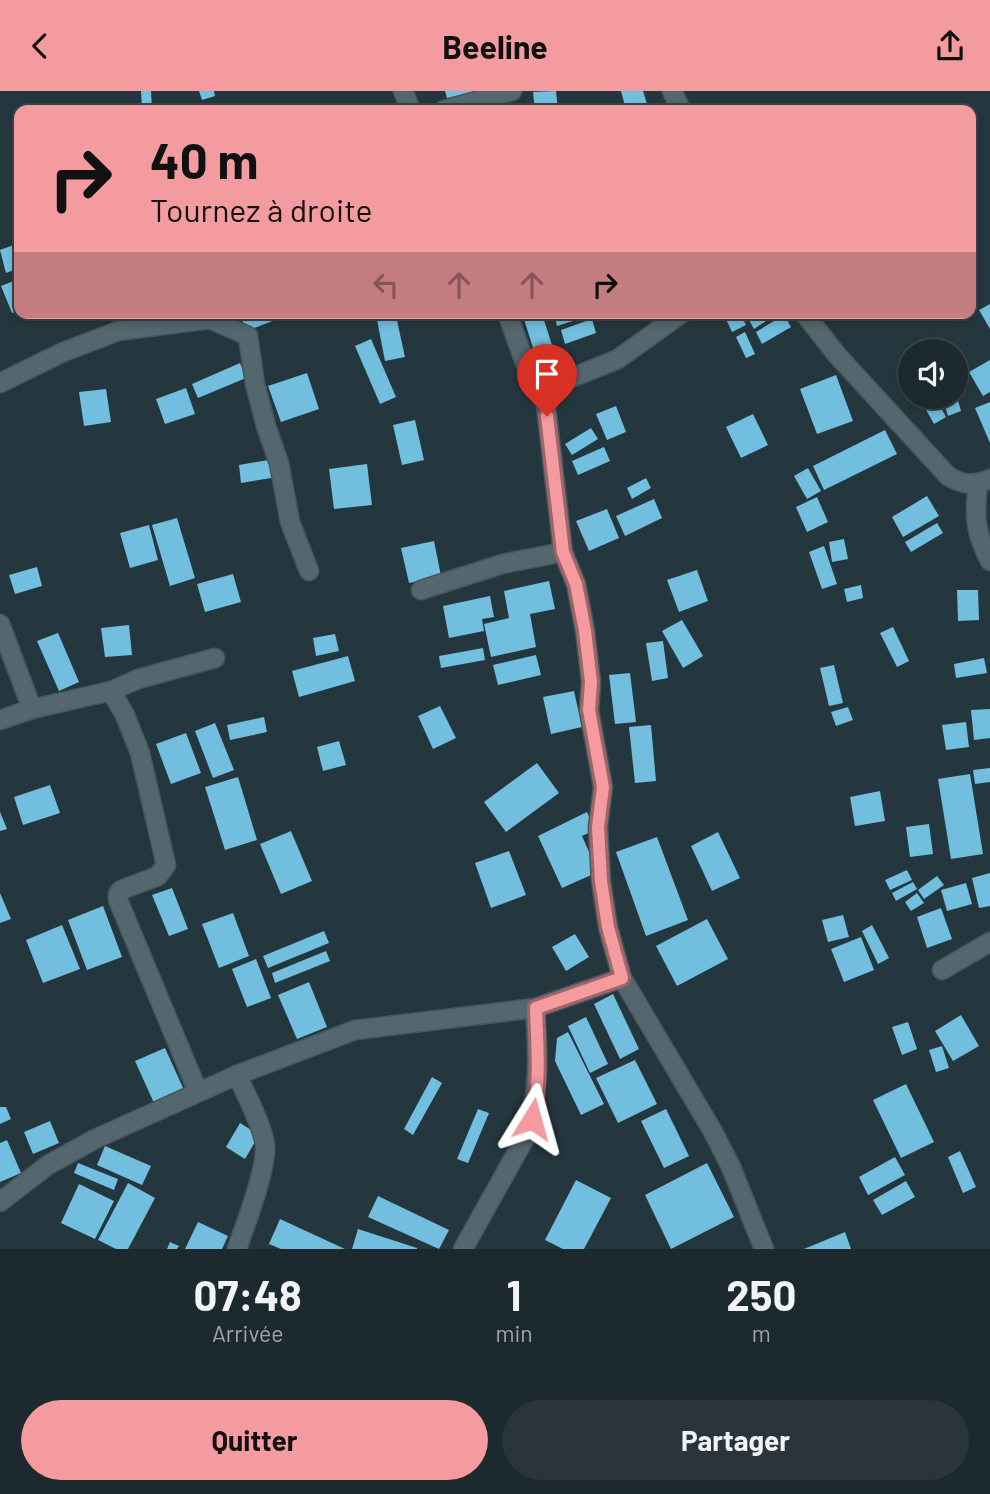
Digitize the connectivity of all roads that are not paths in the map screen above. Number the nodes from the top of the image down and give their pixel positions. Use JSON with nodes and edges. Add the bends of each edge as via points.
{"nodes":[{"id":1,"x":512,"y":91,"type":"edge"},
{"id":2,"x":462,"y":105,"type":"edge"},
{"id":3,"x":509,"y":319,"type":"edge"},
{"id":4,"x":674,"y":319,"type":"edge"},
{"id":5,"x":809,"y":319,"type":"edge"},
{"id":6,"x":0,"y":383,"type":"edge"},
{"id":7,"x":544,"y":389,"type":"junction"},
{"id":8,"x":984,"y":482,"type":"edge"},
{"id":9,"x":563,"y":552,"type":"junction"},
{"id":10,"x":990,"y":561,"type":"edge"},
{"id":11,"x":309,"y":572,"type":"dead end"},
{"id":12,"x":421,"y":590,"type":"dead end"},
{"id":13,"x":0,"y":624,"type":"edge"},
{"id":14,"x":215,"y":658,"type":"dead end"},
{"id":15,"x":111,"y":691,"type":"junction"},
{"id":16,"x":32,"y":709,"type":"junction"},
{"id":17,"x":0,"y":720,"type":"edge"},
{"id":18,"x":990,"y":942,"type":"edge"},
{"id":19,"x":942,"y":970,"type":"dead end"},
{"id":20,"x":622,"y":978,"type":"junction"},
{"id":21,"x":536,"y":1008,"type":"junction"},
{"id":22,"x":237,"y":1075,"type":"junction"},
{"id":23,"x":198,"y":1092,"type":"junction"},
{"id":24,"x":0,"y":1202,"type":"edge"},
{"id":25,"x":237,"y":1249,"type":"edge"},
{"id":26,"x":463,"y":1249,"type":"edge"},
{"id":27,"x":764,"y":1249,"type":"edge"}],
"edges":[{"from":1,"to":2,"type":"street"},
{"from":3,"to":7,"type":"street","via":[[525,363]]},
{"from":4,"to":7,"type":"street","via":[[618,359]]},
{"from":5,"to":8,"type":"street","via":[[948,476],[961,484]]},
{"from":6,"to":11,"type":"street","via":[[118,331],[210,319],[248,336],[255,384],[279,463],[290,522]]},
{"from":7,"to":9,"type":"street"},
{"from":8,"to":10,"type":"street","via":[[974,515]]},
{"from":9,"to":12,"type":"street","via":[[502,564]]},
{"from":9,"to":20,"type":"street","via":[[576,584],[585,631],[589,710],[603,787],[598,827],[601,881]]},
{"from":13,"to":16,"type":"street"},
{"from":14,"to":15,"type":"street"},
{"from":15,"to":16,"type":"street"},
{"from":15,"to":23,"type":"street","via":[[140,753],[166,865],[158,876],[121,890],[118,901]]},
{"from":16,"to":17,"type":"street"},
{"from":18,"to":19,"type":"street"},
{"from":20,"to":21,"type":"street"},
{"from":20,"to":27,"type":"street","via":[[712,1130]]},
{"from":21,"to":22,"type":"street","via":[[355,1030]]},
{"from":21,"to":26,"type":"street","via":[[532,1119],[526,1138]]},
{"from":22,"to":23,"type":"street"},
{"from":22,"to":25,"type":"street","via":[[265,1148]]},
{"from":23,"to":24,"type":"street","via":[[48,1165]]}]}
